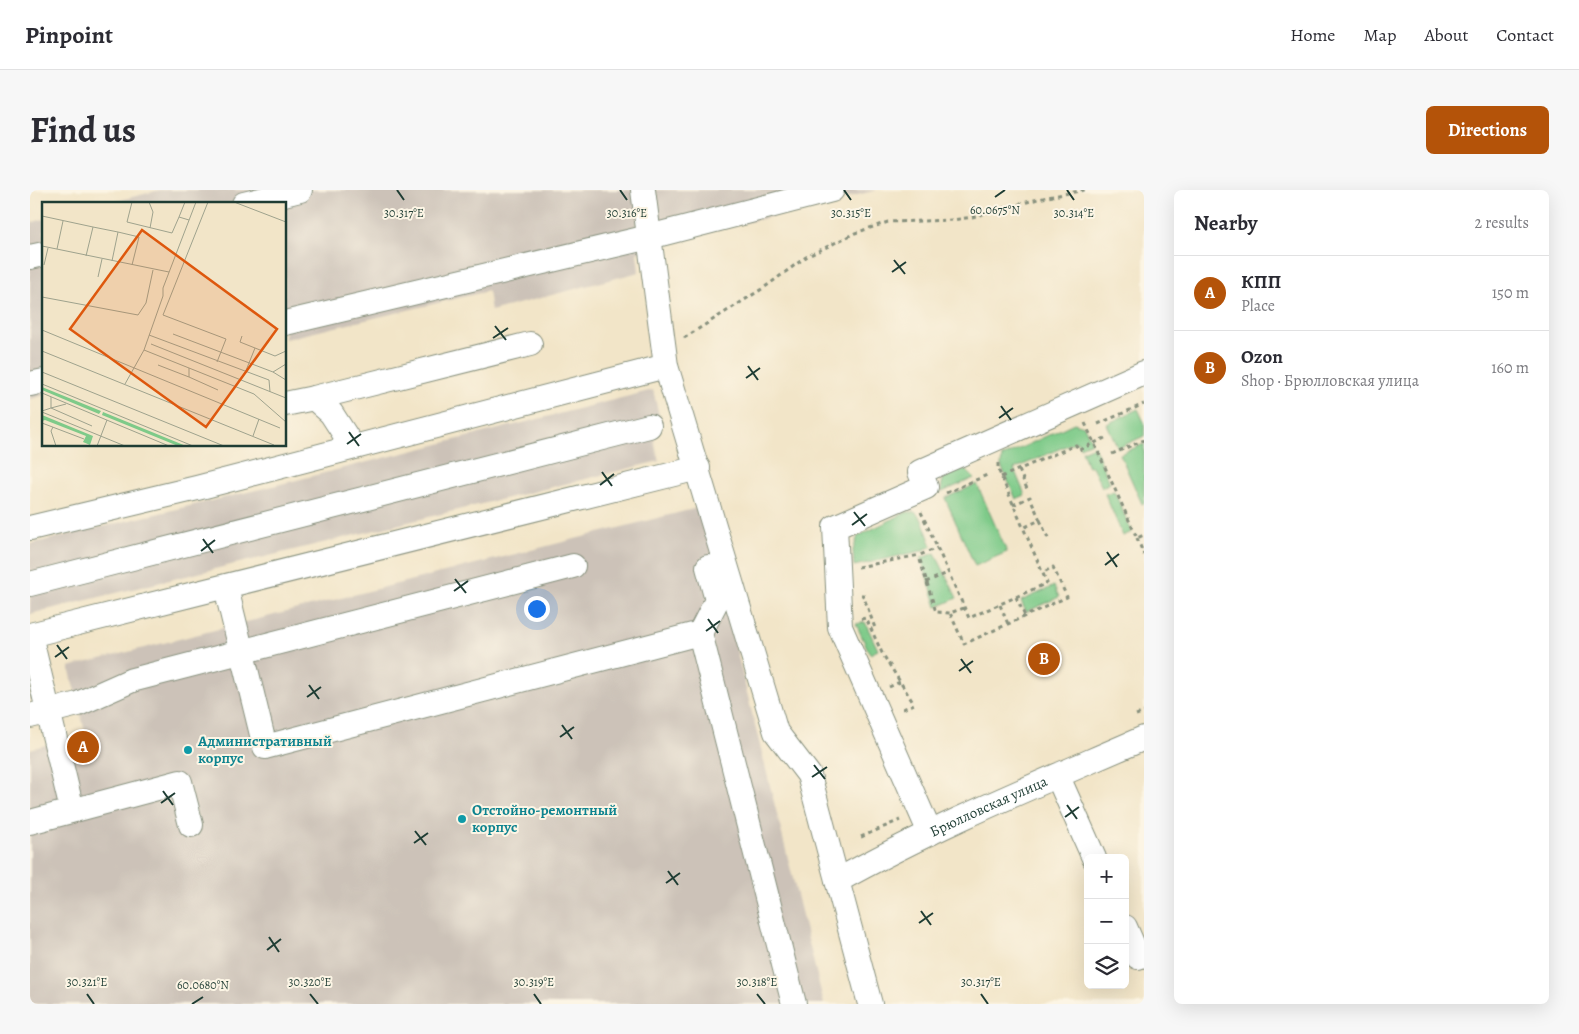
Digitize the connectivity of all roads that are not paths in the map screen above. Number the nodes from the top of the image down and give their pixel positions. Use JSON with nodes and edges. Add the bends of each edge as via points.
{"nodes":[{"id":1,"x":300,"y":190,"type":"edge"},
{"id":2,"x":643,"y":190,"type":"edge"},
{"id":3,"x":832,"y":190,"type":"edge"},
{"id":4,"x":252,"y":202,"type":"edge"},
{"id":5,"x":649,"y":237,"type":"junction"},
{"id":6,"x":286,"y":324,"type":"edge"},
{"id":7,"x":530,"y":344,"type":"dead end"},
{"id":8,"x":665,"y":358,"type":"junction"},
{"id":9,"x":1144,"y":373,"type":"edge"},
{"id":10,"x":314,"y":398,"type":"junction"},
{"id":11,"x":286,"y":404,"type":"edge"},
{"id":12,"x":649,"y":426,"type":"dead end"},
{"id":13,"x":354,"y":447,"type":"junction"},
{"id":14,"x":698,"y":468,"type":"junction"},
{"id":15,"x":30,"y":528,"type":"edge"},
{"id":16,"x":573,"y":566,"type":"dead end"},
{"id":17,"x":708,"y":567,"type":"dead end"},
{"id":18,"x":30,"y":584,"type":"edge"},
{"id":19,"x":226,"y":588,"type":"junction"},
{"id":20,"x":700,"y":633,"type":"junction"},
{"id":21,"x":30,"y":635,"type":"edge"},
{"id":22,"x":241,"y":651,"type":"junction"},
{"id":23,"x":39,"y":714,"type":"edge"},
{"id":24,"x":1144,"y":738,"type":"edge"},
{"id":25,"x":1058,"y":777,"type":"junction"},
{"id":26,"x":72,"y":810,"type":"junction"},
{"id":27,"x":30,"y":822,"type":"edge"},
{"id":28,"x":191,"y":825,"type":"dead end"},
{"id":29,"x":930,"y":832,"type":"junction"},
{"id":30,"x":1092,"y":854,"type":"edge"},
{"id":31,"x":837,"y":881,"type":"junction"},
{"id":32,"x":1129,"y":937,"type":"edge"},
{"id":33,"x":1144,"y":954,"type":"edge"},
{"id":34,"x":794,"y":1004,"type":"edge"},
{"id":35,"x":870,"y":1004,"type":"edge"}],
"edges":[{"from":1,"to":4,"type":"street"},
{"from":2,"to":5,"type":"street"},
{"from":3,"to":5,"type":"street"},
{"from":5,"to":6,"type":"street"},
{"from":5,"to":8,"type":"street"},
{"from":7,"to":10,"type":"street"},
{"from":8,"to":13,"type":"street"},
{"from":8,"to":14,"type":"street"},
{"from":9,"to":29,"type":"street","via":[[920,472],[926,486],[835,527],[840,627]]},
{"from":10,"to":11,"type":"street"},
{"from":10,"to":13,"type":"street","via":[[331,413]]},
{"from":12,"to":18,"type":"street"},
{"from":13,"to":15,"type":"street"},
{"from":14,"to":19,"type":"street"},
{"from":14,"to":31,"type":"street","via":[[776,732],[809,776]]},
{"from":16,"to":22,"type":"street"},
{"from":17,"to":20,"type":"street","via":[[717,600]]},
{"from":19,"to":21,"type":"street"},
{"from":19,"to":22,"type":"street"},
{"from":20,"to":22,"type":"street","via":[[266,747]]},
{"from":20,"to":34,"type":"street"},
{"from":21,"to":23,"type":"street"},
{"from":22,"to":23,"type":"street","via":[[132,680],[78,704]]},
{"from":23,"to":26,"type":"street"},
{"from":24,"to":25,"type":"street","name":"Брюлловская улица"},
{"from":25,"to":29,"type":"street","name":"Брюлловская улица"},
{"from":25,"to":30,"type":"street"},
{"from":26,"to":27,"type":"street"},
{"from":26,"to":28,"type":"street","via":[[180,782]]},
{"from":29,"to":31,"type":"street","name":"Брюлловская улица"},
{"from":31,"to":35,"type":"street"},
{"from":32,"to":33,"type":"street","via":[[1138,957]]}]}
